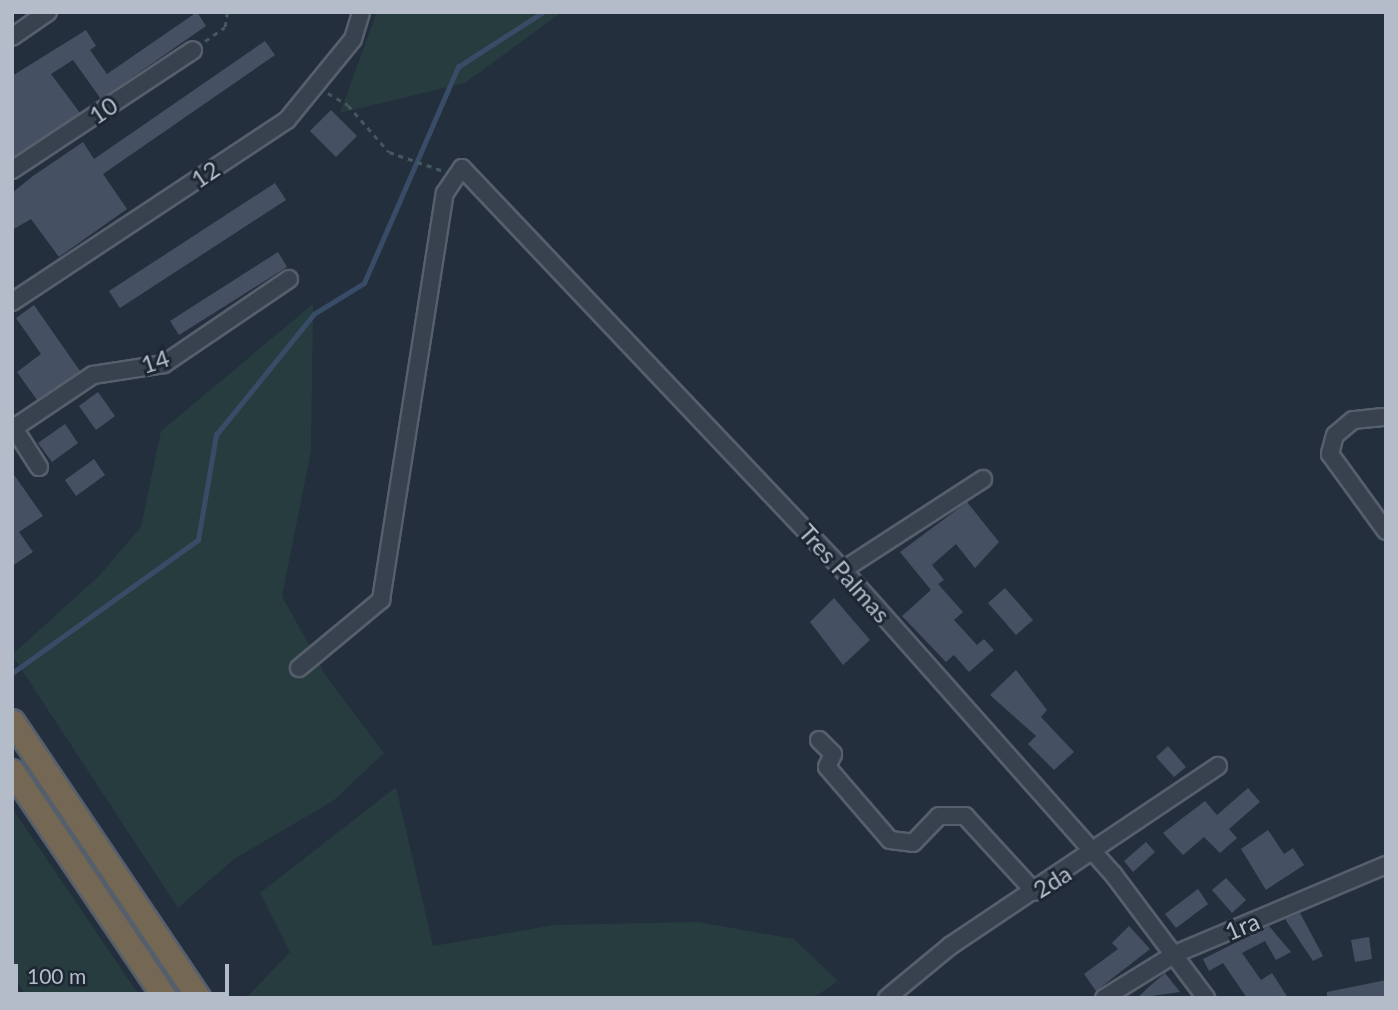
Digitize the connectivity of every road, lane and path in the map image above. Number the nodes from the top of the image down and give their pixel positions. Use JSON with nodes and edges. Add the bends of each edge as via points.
{"nodes":[{"id":1,"x":228,"y":12,"type":"edge"},
{"id":2,"x":361,"y":12,"type":"edge"},
{"id":3,"x":48,"y":13,"type":"edge"},
{"id":4,"x":12,"y":37,"type":"edge"},
{"id":5,"x":193,"y":50,"type":"joint"},
{"id":6,"x":319,"y":87,"type":"junction"},
{"id":7,"x":426,"y":165,"type":"dead end"},
{"id":8,"x":12,"y":170,"type":"edge"},
{"id":9,"x":289,"y":279,"type":"dead end"},
{"id":10,"x":12,"y":302,"type":"edge"},
{"id":11,"x":1385,"y":420,"type":"edge"},
{"id":12,"x":13,"y":427,"type":"edge"},
{"id":13,"x":39,"y":467,"type":"dead end"},
{"id":14,"x":983,"y":479,"type":"dead end"},
{"id":15,"x":1386,"y":531,"type":"edge"},
{"id":16,"x":844,"y":570,"type":"junction"},
{"id":17,"x":299,"y":668,"type":"dead end"},
{"id":18,"x":12,"y":721,"type":"edge"},
{"id":19,"x":819,"y":740,"type":"dead end"},
{"id":20,"x":1218,"y":766,"type":"dead end"},
{"id":21,"x":12,"y":771,"type":"edge"},
{"id":22,"x":1095,"y":854,"type":"junction"},
{"id":23,"x":1386,"y":865,"type":"edge"},
{"id":24,"x":1035,"y":892,"type":"junction"},
{"id":25,"x":1175,"y":954,"type":"junction"},
{"id":26,"x":165,"y":998,"type":"edge"},
{"id":27,"x":199,"y":998,"type":"edge"},
{"id":28,"x":887,"y":998,"type":"edge"},
{"id":29,"x":1104,"y":998,"type":"edge"},
{"id":30,"x":1206,"y":998,"type":"edge"}],
"edges":[{"from":1,"to":5,"type":"path","via":[[225,27]]},
{"from":2,"to":6,"type":"street","name":"12","via":[[354,39]]},
{"from":3,"to":4,"type":"street"},
{"from":5,"to":8,"type":"street","name":"10"},
{"from":6,"to":7,"type":"path","via":[[348,105],[389,152]]},
{"from":6,"to":10,"type":"street","name":"12","via":[[286,120]]},
{"from":9,"to":12,"type":"street","name":"14","via":[[164,364],[93,375]]},
{"from":11,"to":15,"type":"street","via":[[1353,420],[1335,435],[1330,454]]},
{"from":12,"to":13,"type":"street"},
{"from":14,"to":16,"type":"street"},
{"from":16,"to":17,"type":"street","name":"Tres Palmas","via":[[462,168],[445,193],[382,600]]},
{"from":16,"to":22,"type":"street","name":"Tres Palmas"},
{"from":18,"to":27,"type":"highway"},
{"from":19,"to":24,"type":"street","via":[[833,754],[827,767],[890,840],[913,842],[939,816],[965,816]]},
{"from":20,"to":22,"type":"street","name":"2da"},
{"from":21,"to":26,"type":"highway"},
{"from":22,"to":24,"type":"street","name":"2da"},
{"from":22,"to":25,"type":"street","name":"Tres Palmas"},
{"from":23,"to":25,"type":"street","name":"1ra"},
{"from":24,"to":28,"type":"street","name":"2da","via":[[950,946]]},
{"from":25,"to":29,"type":"street","name":"1ra"},
{"from":25,"to":30,"type":"street","name":"Tres Palmas"}]}
